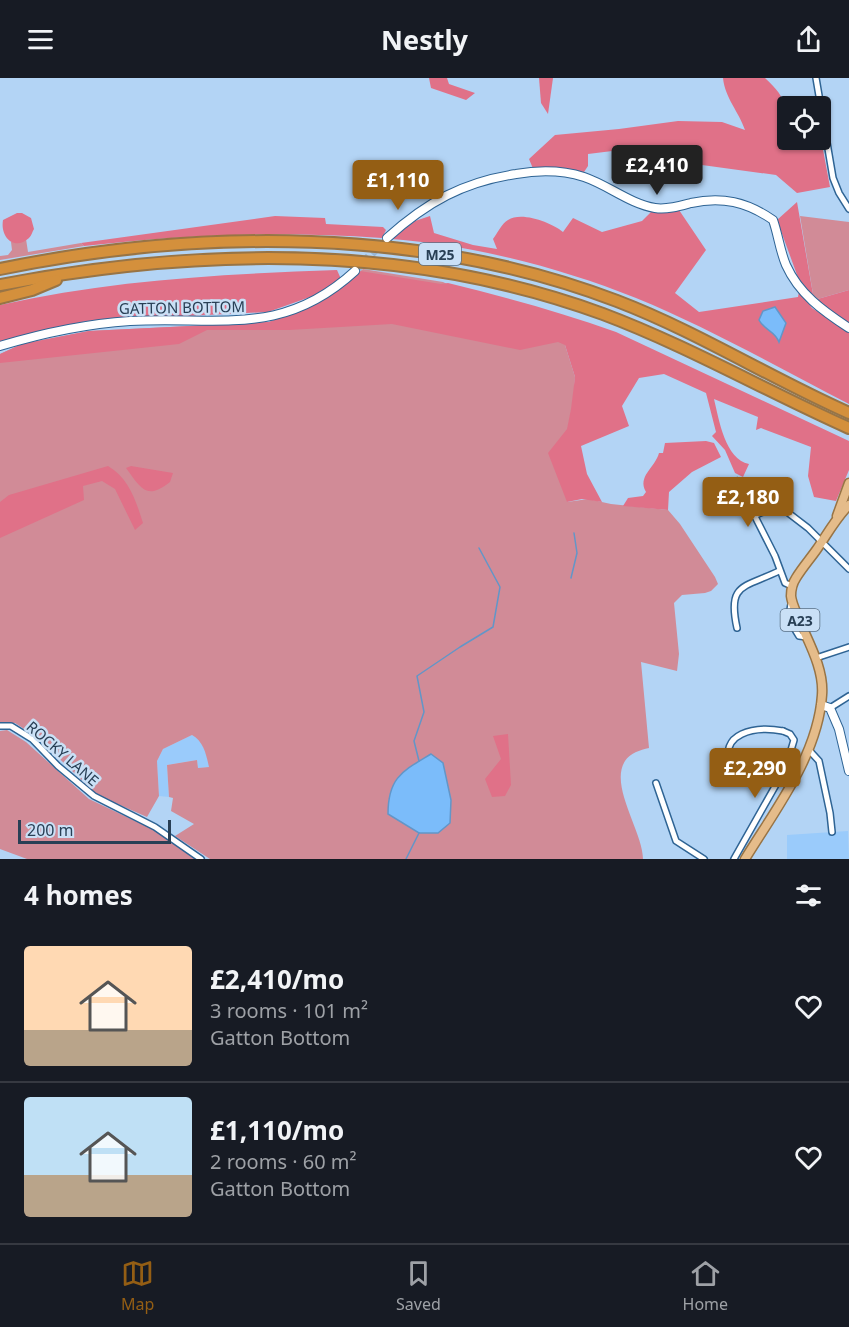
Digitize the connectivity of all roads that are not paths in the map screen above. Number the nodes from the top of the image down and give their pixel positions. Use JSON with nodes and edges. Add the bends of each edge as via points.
{"nodes":[{"id":1,"x":816,"y":78,"type":"edge"},
{"id":2,"x":849,"y":209,"type":"edge"},
{"id":3,"x":387,"y":238,"type":"tunnel mouth"},
{"id":4,"x":0,"y":269,"type":"edge"},
{"id":5,"x":355,"y":271,"type":"tunnel mouth"},
{"id":6,"x":70,"y":273,"type":"junction"},
{"id":7,"x":0,"y":285,"type":"edge"},
{"id":8,"x":0,"y":298,"type":"edge"},
{"id":9,"x":849,"y":328,"type":"edge"},
{"id":10,"x":0,"y":346,"type":"edge"},
{"id":11,"x":849,"y":413,"type":"edge"},
{"id":12,"x":849,"y":428,"type":"edge"},
{"id":13,"x":737,"y":480,"type":"dead end"},
{"id":14,"x":849,"y":483,"type":"edge"},
{"id":15,"x":849,"y":505,"type":"edge"},
{"id":16,"x":754,"y":516,"type":"junction"},
{"id":17,"x":837,"y":517,"type":"junction"},
{"id":18,"x":822,"y":542,"type":"junction"},
{"id":19,"x":849,"y":569,"type":"edge"},
{"id":20,"x":779,"y":570,"type":"junction"},
{"id":21,"x":792,"y":586,"type":"junction"},
{"id":22,"x":737,"y":628,"type":"dead end"},
{"id":23,"x":849,"y":647,"type":"edge"},
{"id":24,"x":816,"y":658,"type":"junction"},
{"id":25,"x":849,"y":696,"type":"edge"},
{"id":26,"x":826,"y":707,"type":"junction"},
{"id":27,"x":0,"y":726,"type":"edge"},
{"id":28,"x":808,"y":749,"type":"junction"},
{"id":29,"x":730,"y":768,"type":"dead end"},
{"id":30,"x":849,"y":771,"type":"edge"},
{"id":31,"x":656,"y":783,"type":"dead end"},
{"id":32,"x":832,"y":832,"type":"dead end"},
{"id":33,"x":201,"y":859,"type":"edge"},
{"id":34,"x":704,"y":859,"type":"edge"},
{"id":35,"x":734,"y":859,"type":"edge"},
{"id":36,"x":745,"y":859,"type":"edge"}],
"edges":[{"from":1,"to":2,"type":"street","via":[[833,178]]},
{"from":3,"to":9,"type":"street","via":[[426,207],[457,190],[534,171],[584,177],[656,209],[707,200],[734,201],[773,220],[786,265],[802,291]]},
{"from":4,"to":11,"type":"highway","number":"M25","via":[[111,251],[239,242],[349,244],[458,257],[538,275],[633,307]]},
{"from":5,"to":10,"type":"street","name":"GATTON BOTTOM","via":[[309,304],[269,318],[86,325]]},
{"from":6,"to":7,"type":"highway","number":"M25"},
{"from":6,"to":8,"type":"highway","number":"M25","via":[[32,290]]},
{"from":6,"to":12,"type":"highway","number":"M25","via":[[179,262],[285,258],[392,264],[463,275],[533,292],[627,324]]},
{"from":13,"to":16,"type":"street"},
{"from":14,"to":17,"type":"main road"},
{"from":15,"to":17,"type":"main road"},
{"from":16,"to":18,"type":"street","via":[[778,505]]},
{"from":16,"to":20,"type":"street"},
{"from":17,"to":18,"type":"main road"},
{"from":18,"to":19,"type":"street"},
{"from":18,"to":21,"type":"main road"},
{"from":20,"to":21,"type":"street","via":[[785,583]]},
{"from":20,"to":22,"type":"street","via":[[739,590],[732,607]]},
{"from":21,"to":24,"type":"main road","number":"A23","via":[[792,600]]},
{"from":23,"to":24,"type":"street"},
{"from":24,"to":26,"type":"main road","number":"A23"},
{"from":25,"to":26,"type":"street"},
{"from":26,"to":28,"type":"main road","number":"A23"},
{"from":26,"to":30,"type":"street","via":[[839,729]]},
{"from":27,"to":33,"type":"street","name":"ROCKY LANE","via":[[11,726],[32,739],[94,796],[155,827]]},
{"from":28,"to":32,"type":"street","via":[[819,761]]},
{"from":28,"to":36,"type":"main road","number":"A23"},
{"from":29,"to":35,"type":"street","via":[[726,756],[730,744],[747,731],[771,728],[794,740],[786,767]]},
{"from":31,"to":34,"type":"street","via":[[676,841]]}]}
